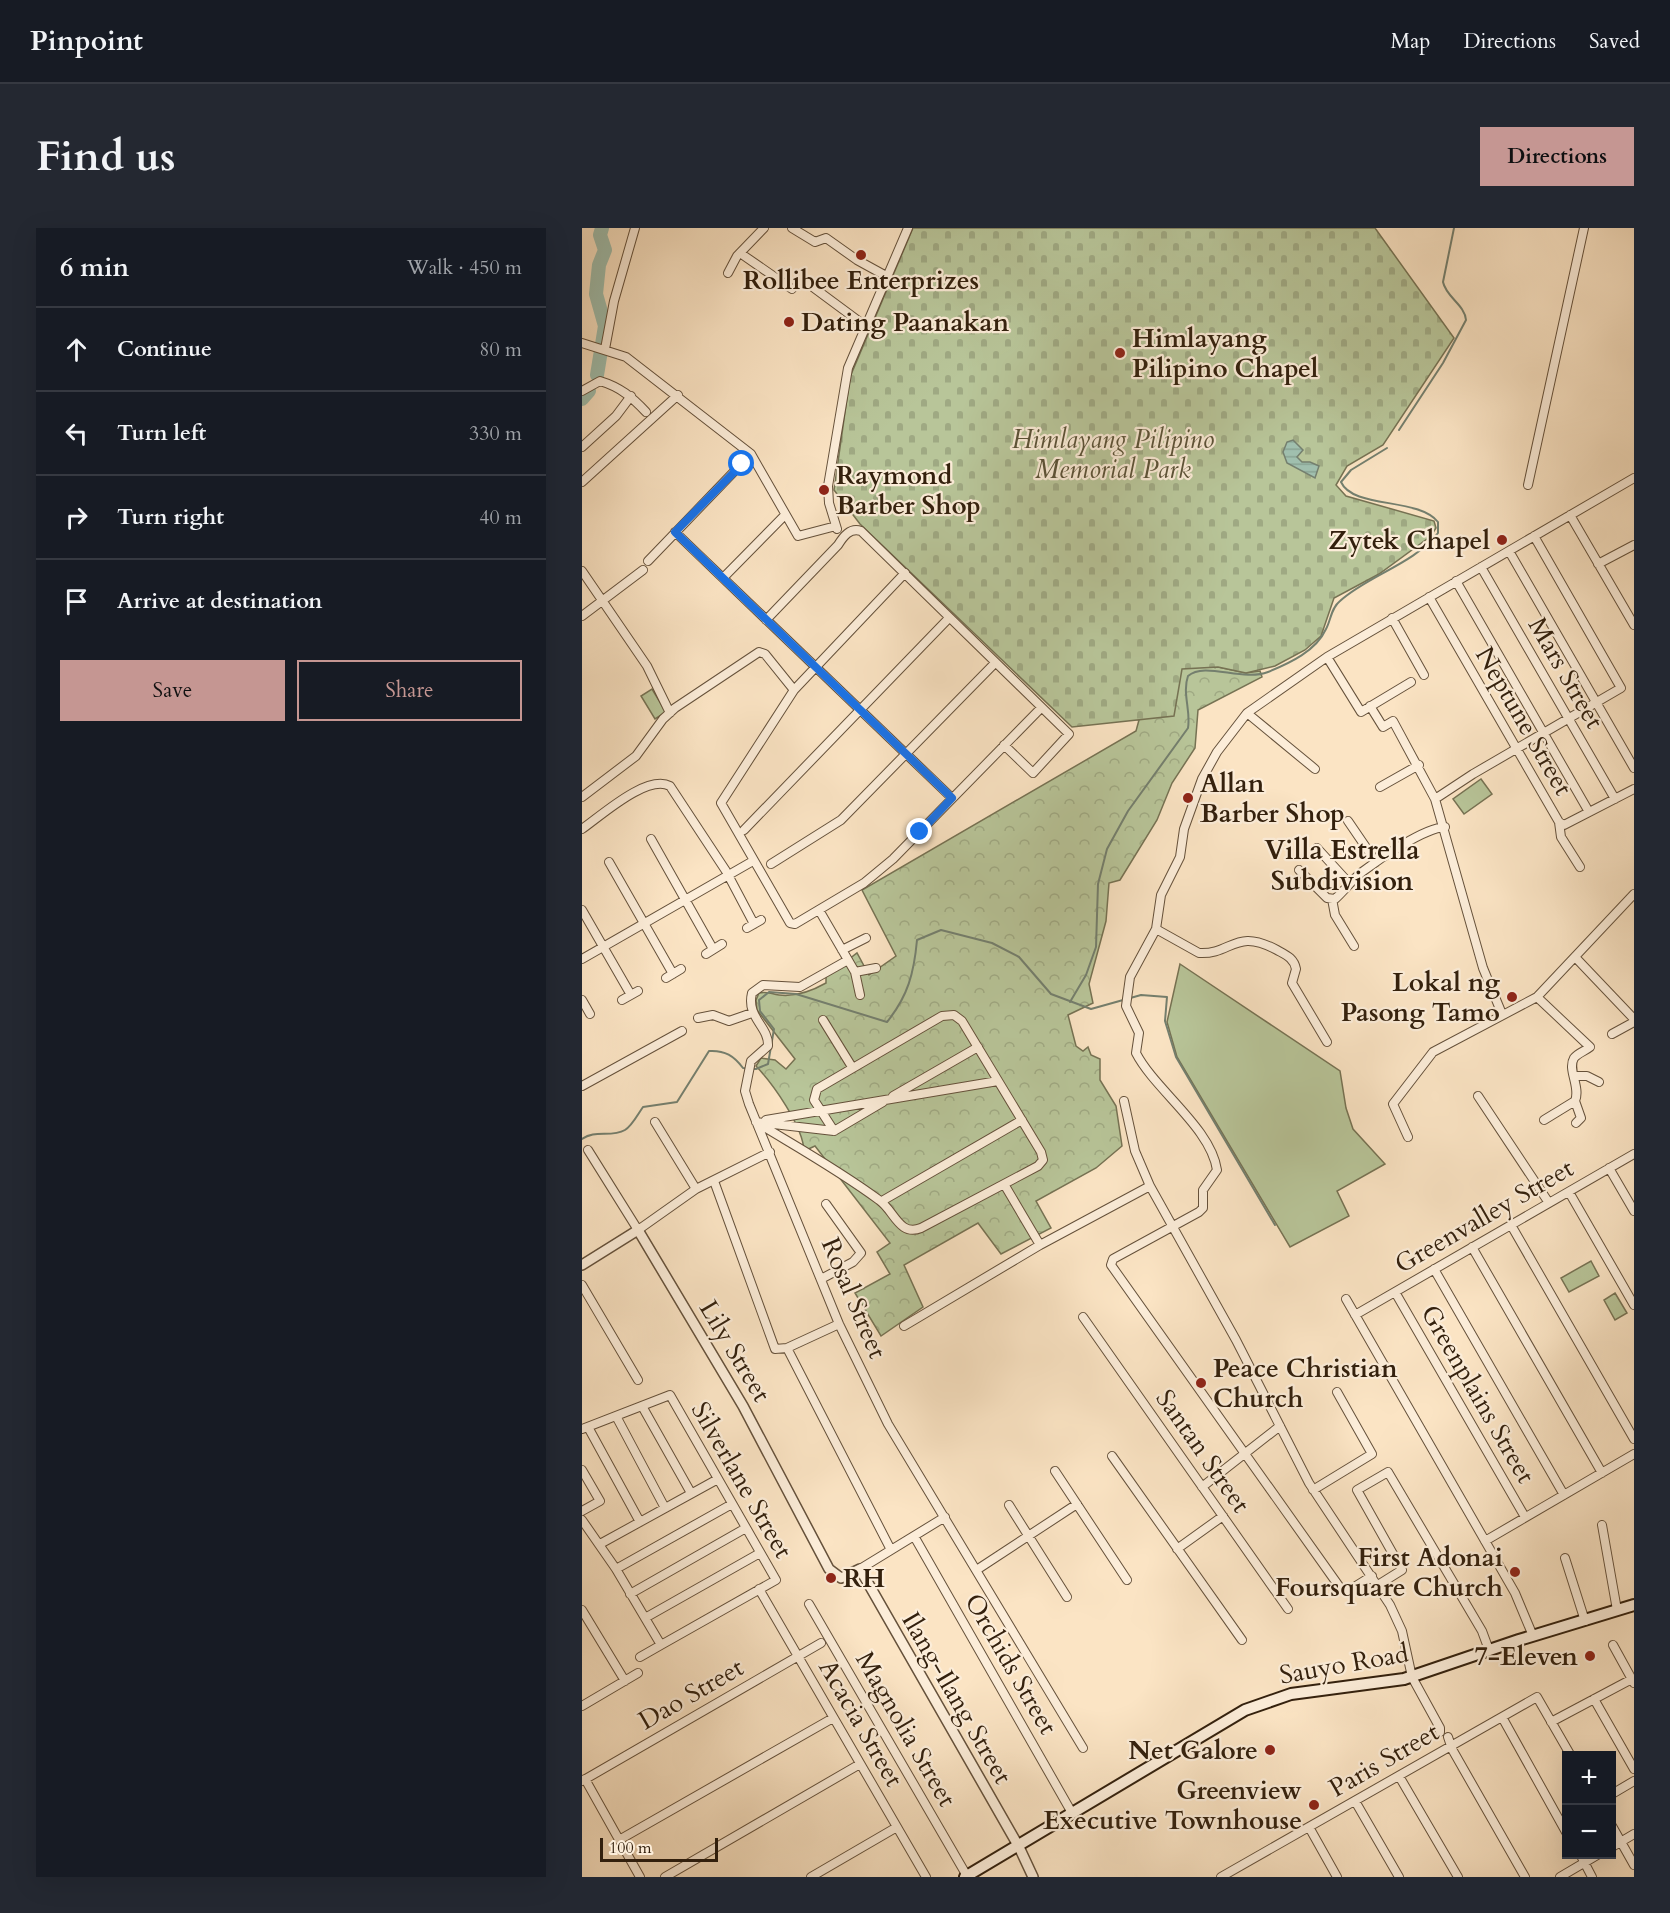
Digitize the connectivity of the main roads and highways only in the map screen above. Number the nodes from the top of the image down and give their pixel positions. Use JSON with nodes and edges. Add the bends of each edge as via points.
{"nodes":[{"id":1,"x":1634,"y":1605,"type":"edge"},
{"id":2,"x":966,"y":1876,"type":"edge"}],
"edges":[{"from":1,"to":2,"type":"main road","name":"Sauyo Road","via":[[1412,1677],[1290,1694],[1245,1710]]}]}
